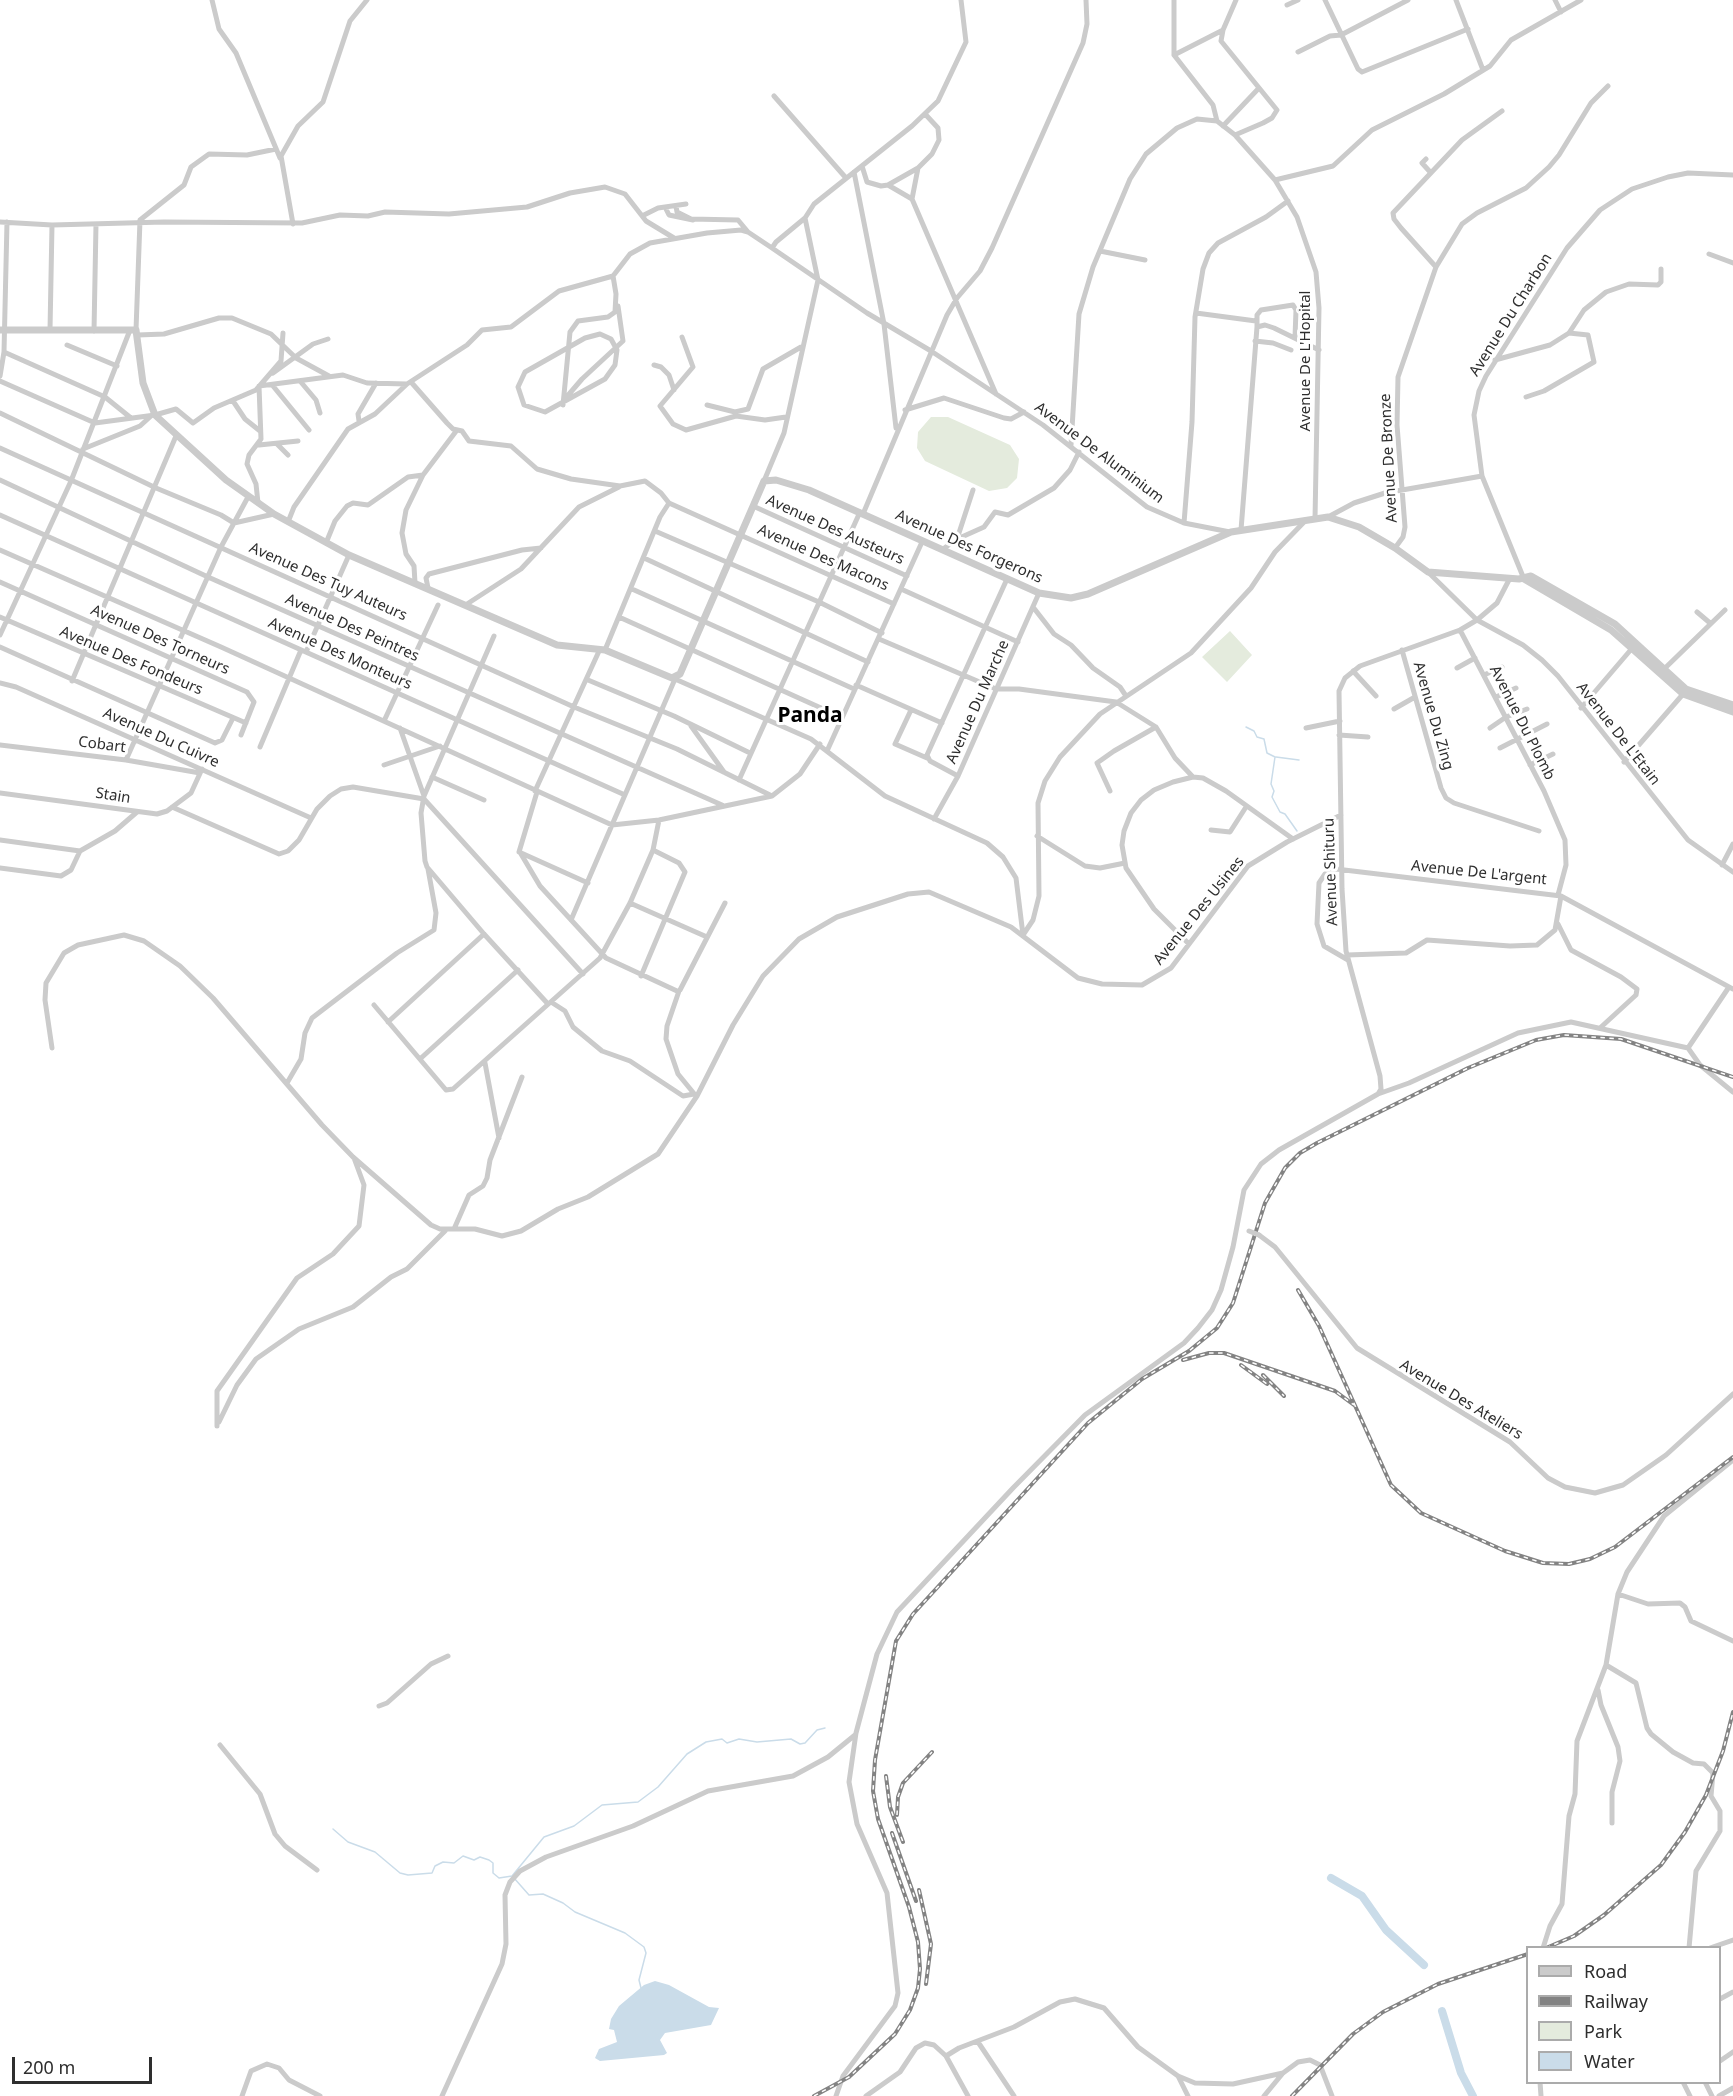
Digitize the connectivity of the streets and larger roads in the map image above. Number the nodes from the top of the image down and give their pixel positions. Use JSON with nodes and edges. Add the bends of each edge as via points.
{"nodes":[{"id":1,"x":212,"y":0,"type":"edge"},
{"id":2,"x":367,"y":0,"type":"edge"},
{"id":3,"x":961,"y":0,"type":"edge"},
{"id":4,"x":1086,"y":0,"type":"edge"},
{"id":5,"x":1174,"y":0,"type":"edge"},
{"id":6,"x":1236,"y":0,"type":"edge"},
{"id":7,"x":1298,"y":0,"type":"edge"},
{"id":8,"x":1325,"y":0,"type":"edge"},
{"id":9,"x":1408,"y":0,"type":"edge"},
{"id":10,"x":1456,"y":0,"type":"edge"},
{"id":11,"x":1555,"y":0,"type":"edge"},
{"id":12,"x":1581,"y":0,"type":"edge"},
{"id":13,"x":1287,"y":5,"type":"dead end"},
{"id":14,"x":1562,"y":12,"type":"junction"},
{"id":15,"x":1468,"y":29,"type":"junction"},
{"id":16,"x":1223,"y":30,"type":"junction"},
{"id":17,"x":1341,"y":35,"type":"junction"},
{"id":18,"x":1298,"y":52,"type":"dead end"},
{"id":19,"x":1174,"y":55,"type":"junction"},
{"id":20,"x":1483,"y":70,"type":"junction"},
{"id":21,"x":1608,"y":86,"type":"dead end"},
{"id":22,"x":1259,"y":88,"type":"junction"},
{"id":23,"x":774,"y":96,"type":"dead end"},
{"id":24,"x":1502,"y":111,"type":"dead end"},
{"id":25,"x":926,"y":115,"type":"junction"},
{"id":26,"x":1217,"y":121,"type":"junction"},
{"id":27,"x":1223,"y":126,"type":"junction"},
{"id":28,"x":1235,"y":135,"type":"junction"},
{"id":29,"x":276,"y":149,"type":"junction"},
{"id":30,"x":280,"y":158,"type":"junction"},
{"id":31,"x":1426,"y":159,"type":"dead end"},
{"id":32,"x":862,"y":166,"type":"junction"},
{"id":33,"x":918,"y":168,"type":"junction"},
{"id":34,"x":854,"y":172,"type":"junction"},
{"id":35,"x":1431,"y":173,"type":"junction"},
{"id":36,"x":1733,"y":175,"type":"edge"},
{"id":37,"x":846,"y":178,"type":"junction"},
{"id":38,"x":1275,"y":180,"type":"junction"},
{"id":39,"x":888,"y":185,"type":"junction"},
{"id":40,"x":912,"y":199,"type":"junction"},
{"id":41,"x":1288,"y":201,"type":"junction"},
{"id":42,"x":686,"y":204,"type":"dead end"},
{"id":43,"x":676,"y":206,"type":"junction"},
{"id":44,"x":665,"y":207,"type":"junction"},
{"id":45,"x":642,"y":216,"type":"junction"},
{"id":46,"x":806,"y":218,"type":"junction"},
{"id":47,"x":694,"y":219,"type":"junction"},
{"id":48,"x":0,"y":222,"type":"edge"},
{"id":49,"x":7,"y":222,"type":"junction"},
{"id":50,"x":96,"y":224,"type":"junction"},
{"id":51,"x":139,"y":224,"type":"junction"},
{"id":52,"x":293,"y":224,"type":"junction"},
{"id":53,"x":52,"y":225,"type":"junction"},
{"id":54,"x":748,"y":232,"type":"junction"},
{"id":55,"x":674,"y":238,"type":"junction"},
{"id":56,"x":772,"y":248,"type":"junction"},
{"id":57,"x":1100,"y":250,"type":"junction"},
{"id":58,"x":1709,"y":254,"type":"dead end"},
{"id":59,"x":1145,"y":260,"type":"dead end"},
{"id":60,"x":1733,"y":263,"type":"edge"},
{"id":61,"x":1436,"y":267,"type":"junction"},
{"id":62,"x":1661,"y":269,"type":"dead end"},
{"id":63,"x":613,"y":276,"type":"junction"},
{"id":64,"x":818,"y":280,"type":"junction"},
{"id":65,"x":957,"y":298,"type":"junction"},
{"id":66,"x":617,"y":301,"type":"junction"},
{"id":67,"x":1196,"y":313,"type":"junction"},
{"id":68,"x":884,"y":324,"type":"junction"},
{"id":69,"x":1257,"y":324,"type":"junction"},
{"id":70,"x":3,"y":330,"type":"edge"},
{"id":71,"x":50,"y":330,"type":"junction"},
{"id":72,"x":94,"y":331,"type":"junction"},
{"id":73,"x":135,"y":331,"type":"junction"},
{"id":74,"x":283,"y":333,"type":"dead end"},
{"id":75,"x":1569,"y":333,"type":"junction"},
{"id":76,"x":682,"y":337,"type":"dead end"},
{"id":77,"x":1295,"y":337,"type":"junction"},
{"id":78,"x":328,"y":339,"type":"dead end"},
{"id":79,"x":1255,"y":341,"type":"junction"},
{"id":80,"x":66,"y":345,"type":"dead end"},
{"id":81,"x":616,"y":346,"type":"junction"},
{"id":82,"x":801,"y":347,"type":"junction"},
{"id":83,"x":283,"y":348,"type":"junction"},
{"id":84,"x":566,"y":349,"type":"junction"},
{"id":85,"x":1291,"y":350,"type":"dead end"},
{"id":86,"x":1319,"y":350,"type":"junction"},
{"id":87,"x":931,"y":351,"type":"junction"},
{"id":88,"x":4,"y":352,"type":"junction"},
{"id":89,"x":296,"y":358,"type":"junction"},
{"id":90,"x":1495,"y":360,"type":"junction"},
{"id":91,"x":654,"y":365,"type":"dead end"},
{"id":92,"x":117,"y":366,"type":"junction"},
{"id":93,"x":0,"y":376,"type":"edge"},
{"id":94,"x":329,"y":376,"type":"junction"},
{"id":95,"x":267,"y":378,"type":"junction"},
{"id":96,"x":0,"y":381,"type":"edge"},
{"id":97,"x":300,"y":381,"type":"junction"},
{"id":98,"x":376,"y":383,"type":"junction"},
{"id":99,"x":409,"y":383,"type":"junction"},
{"id":100,"x":259,"y":386,"type":"junction"},
{"id":101,"x":273,"y":386,"type":"junction"},
{"id":102,"x":674,"y":390,"type":"junction"},
{"id":103,"x":996,"y":394,"type":"junction"},
{"id":104,"x":105,"y":397,"type":"junction"},
{"id":105,"x":1526,"y":397,"type":"dead end"},
{"id":106,"x":233,"y":401,"type":"junction"},
{"id":107,"x":563,"y":405,"type":"junction"},
{"id":108,"x":707,"y":405,"type":"dead end"},
{"id":109,"x":905,"y":410,"type":"junction"},
{"id":110,"x":1024,"y":412,"type":"junction"},
{"id":111,"x":0,"y":413,"type":"edge"},
{"id":112,"x":320,"y":413,"type":"dead end"},
{"id":113,"x":153,"y":416,"type":"junction"},
{"id":114,"x":786,"y":417,"type":"junction"},
{"id":115,"x":131,"y":418,"type":"junction"},
{"id":116,"x":359,"y":421,"type":"junction"},
{"id":117,"x":95,"y":423,"type":"junction"},
{"id":118,"x":309,"y":430,"type":"dead end"},
{"id":119,"x":457,"y":430,"type":"junction"},
{"id":120,"x":896,"y":431,"type":"junction"},
{"id":121,"x":261,"y":432,"type":"junction"},
{"id":122,"x":176,"y":436,"type":"junction"},
{"id":123,"x":298,"y":441,"type":"dead end"},
{"id":124,"x":278,"y":444,"type":"junction"},
{"id":125,"x":260,"y":445,"type":"junction"},
{"id":126,"x":1071,"y":445,"type":"junction"},
{"id":127,"x":0,"y":448,"type":"edge"},
{"id":128,"x":82,"y":450,"type":"junction"},
{"id":129,"x":1079,"y":452,"type":"junction"},
{"id":130,"x":288,"y":455,"type":"dead end"},
{"id":131,"x":423,"y":475,"type":"junction"},
{"id":132,"x":1482,"y":476,"type":"junction"},
{"id":133,"x":0,"y":480,"type":"edge"},
{"id":134,"x":71,"y":480,"type":"junction"},
{"id":135,"x":764,"y":481,"type":"junction"},
{"id":136,"x":620,"y":486,"type":"junction"},
{"id":137,"x":156,"y":488,"type":"junction"},
{"id":138,"x":1402,"y":489,"type":"junction"},
{"id":139,"x":973,"y":490,"type":"dead end"},
{"id":140,"x":248,"y":497,"type":"junction"},
{"id":141,"x":258,"y":503,"type":"junction"},
{"id":142,"x":669,"y":504,"type":"junction"},
{"id":143,"x":753,"y":506,"type":"junction"},
{"id":144,"x":58,"y":508,"type":"junction"},
{"id":145,"x":144,"y":513,"type":"junction"},
{"id":146,"x":274,"y":513,"type":"junction"},
{"id":147,"x":862,"y":513,"type":"junction"},
{"id":148,"x":0,"y":515,"type":"edge"},
{"id":149,"x":1328,"y":517,"type":"junction"},
{"id":150,"x":1315,"y":519,"type":"junction"},
{"id":151,"x":1306,"y":520,"type":"junction"},
{"id":152,"x":288,"y":522,"type":"junction"},
{"id":153,"x":234,"y":523,"type":"junction"},
{"id":154,"x":1184,"y":523,"type":"junction"},
{"id":155,"x":1241,"y":530,"type":"junction"},
{"id":156,"x":655,"y":531,"type":"junction"},
{"id":157,"x":1231,"y":532,"type":"junction"},
{"id":158,"x":741,"y":534,"type":"junction"},
{"id":159,"x":44,"y":536,"type":"junction"},
{"id":160,"x":957,"y":539,"type":"junction"},
{"id":161,"x":132,"y":540,"type":"junction"},
{"id":162,"x":922,"y":542,"type":"junction"},
{"id":163,"x":326,"y":543,"type":"junction"},
{"id":164,"x":221,"y":547,"type":"junction"},
{"id":165,"x":844,"y":547,"type":"junction"},
{"id":166,"x":541,"y":548,"type":"junction"},
{"id":167,"x":1395,"y":548,"type":"junction"},
{"id":168,"x":0,"y":550,"type":"edge"},
{"id":169,"x":942,"y":550,"type":"junction"},
{"id":170,"x":349,"y":555,"type":"junction"},
{"id":171,"x":644,"y":558,"type":"junction"},
{"id":172,"x":729,"y":562,"type":"junction"},
{"id":173,"x":31,"y":565,"type":"junction"},
{"id":174,"x":118,"y":568,"type":"junction"},
{"id":175,"x":1428,"y":572,"type":"junction"},
{"id":176,"x":832,"y":574,"type":"junction"},
{"id":177,"x":907,"y":576,"type":"junction"},
{"id":178,"x":208,"y":577,"type":"junction"},
{"id":179,"x":1510,"y":578,"type":"junction"},
{"id":180,"x":1007,"y":579,"type":"junction"},
{"id":181,"x":1524,"y":579,"type":"junction"},
{"id":182,"x":0,"y":582,"type":"edge"},
{"id":183,"x":415,"y":583,"type":"junction"},
{"id":184,"x":428,"y":588,"type":"junction"},
{"id":185,"x":632,"y":589,"type":"junction"},
{"id":186,"x":902,"y":589,"type":"junction"},
{"id":187,"x":20,"y":591,"type":"junction"},
{"id":188,"x":716,"y":593,"type":"junction"},
{"id":189,"x":1039,"y":593,"type":"junction"},
{"id":190,"x":107,"y":597,"type":"junction"},
{"id":191,"x":330,"y":597,"type":"junction"},
{"id":192,"x":819,"y":602,"type":"junction"},
{"id":193,"x":196,"y":603,"type":"junction"},
{"id":194,"x":467,"y":604,"type":"junction"},
{"id":195,"x":894,"y":604,"type":"junction"},
{"id":196,"x":438,"y":605,"type":"dead end"},
{"id":197,"x":1033,"y":607,"type":"junction"},
{"id":198,"x":1725,"y":610,"type":"dead end"},
{"id":199,"x":1697,"y":612,"type":"dead end"},
{"id":200,"x":0,"y":617,"type":"edge"},
{"id":201,"x":619,"y":617,"type":"junction"},
{"id":202,"x":7,"y":620,"type":"junction"},
{"id":203,"x":1477,"y":620,"type":"junction"},
{"id":204,"x":703,"y":622,"type":"junction"},
{"id":205,"x":1710,"y":623,"type":"junction"},
{"id":206,"x":96,"y":624,"type":"junction"},
{"id":207,"x":318,"y":626,"type":"junction"},
{"id":208,"x":986,"y":628,"type":"junction"},
{"id":209,"x":184,"y":630,"type":"junction"},
{"id":210,"x":1460,"y":630,"type":"junction"},
{"id":211,"x":806,"y":633,"type":"junction"},
{"id":212,"x":0,"y":634,"type":"edge"},
{"id":213,"x":494,"y":636,"type":"dead end"},
{"id":214,"x":881,"y":636,"type":"junction"},
{"id":215,"x":423,"y":638,"type":"junction"},
{"id":216,"x":1018,"y":642,"type":"junction"},
{"id":217,"x":1634,"y":645,"type":"junction"},
{"id":218,"x":0,"y":647,"type":"edge"},
{"id":219,"x":603,"y":650,"type":"junction"},
{"id":220,"x":690,"y":650,"type":"junction"},
{"id":221,"x":1402,"y":650,"type":"junction"},
{"id":222,"x":304,"y":651,"type":"junction"},
{"id":223,"x":83,"y":654,"type":"junction"},
{"id":224,"x":171,"y":658,"type":"junction"},
{"id":225,"x":1475,"y":658,"type":"junction"},
{"id":226,"x":868,"y":662,"type":"junction"},
{"id":227,"x":793,"y":663,"type":"junction"},
{"id":228,"x":482,"y":665,"type":"junction"},
{"id":229,"x":410,"y":666,"type":"junction"},
{"id":230,"x":1502,"y":667,"type":"dead end"},
{"id":231,"x":1457,"y":668,"type":"dead end"},
{"id":232,"x":1665,"y":669,"type":"junction"},
{"id":233,"x":1353,"y":670,"type":"junction"},
{"id":234,"x":1658,"y":674,"type":"junction"},
{"id":235,"x":965,"y":675,"type":"junction"},
{"id":236,"x":1484,"y":675,"type":"junction"},
{"id":237,"x":288,"y":678,"type":"junction"},
{"id":238,"x":675,"y":679,"type":"junction"},
{"id":239,"x":588,"y":680,"type":"junction"},
{"id":240,"x":72,"y":681,"type":"junction"},
{"id":241,"x":0,"y":683,"type":"edge"},
{"id":242,"x":158,"y":685,"type":"junction"},
{"id":243,"x":855,"y":687,"type":"junction"},
{"id":244,"x":1516,"y":688,"type":"dead end"},
{"id":245,"x":781,"y":690,"type":"junction"},
{"id":246,"x":996,"y":690,"type":"junction"},
{"id":247,"x":1685,"y":692,"type":"junction"},
{"id":248,"x":470,"y":693,"type":"junction"},
{"id":249,"x":397,"y":694,"type":"junction"},
{"id":250,"x":1126,"y":696,"type":"junction"},
{"id":251,"x":1376,"y":696,"type":"dead end"},
{"id":252,"x":1415,"y":697,"type":"junction"},
{"id":253,"x":1496,"y":697,"type":"junction"},
{"id":254,"x":1116,"y":702,"type":"junction"},
{"id":255,"x":1733,"y":705,"type":"edge"},
{"id":256,"x":574,"y":707,"type":"junction"},
{"id":257,"x":1581,"y":708,"type":"junction"},
{"id":258,"x":1395,"y":709,"type":"dead end"},
{"id":259,"x":1527,"y":709,"type":"dead end"},
{"id":260,"x":911,"y":710,"type":"junction"},
{"id":261,"x":661,"y":711,"type":"junction"},
{"id":262,"x":1733,"y":712,"type":"edge"},
{"id":263,"x":146,"y":713,"type":"junction"},
{"id":264,"x":841,"y":717,"type":"junction"},
{"id":265,"x":1506,"y":717,"type":"junction"},
{"id":266,"x":233,"y":718,"type":"junction"},
{"id":267,"x":458,"y":720,"type":"junction"},
{"id":268,"x":767,"y":720,"type":"junction"},
{"id":269,"x":384,"y":721,"type":"junction"},
{"id":270,"x":1340,"y":721,"type":"junction"},
{"id":271,"x":246,"y":723,"type":"junction"},
{"id":272,"x":689,"y":723,"type":"junction"},
{"id":273,"x":942,"y":723,"type":"junction"},
{"id":274,"x":1546,"y":724,"type":"dead end"},
{"id":275,"x":1156,"y":727,"type":"junction"},
{"id":276,"x":400,"y":728,"type":"junction"},
{"id":277,"x":1306,"y":728,"type":"dead end"},
{"id":278,"x":1490,"y":728,"type":"dead end"},
{"id":279,"x":561,"y":734,"type":"junction"},
{"id":280,"x":241,"y":735,"type":"dead end"},
{"id":281,"x":1339,"y":735,"type":"junction"},
{"id":282,"x":1368,"y":737,"type":"dead end"},
{"id":283,"x":650,"y":738,"type":"junction"},
{"id":284,"x":1517,"y":739,"type":"junction"},
{"id":285,"x":134,"y":740,"type":"junction"},
{"id":286,"x":820,"y":744,"type":"junction"},
{"id":287,"x":0,"y":745,"type":"edge"},
{"id":288,"x":260,"y":747,"type":"dead end"},
{"id":289,"x":442,"y":747,"type":"junction"},
{"id":290,"x":1500,"y":748,"type":"dead end"},
{"id":291,"x":827,"y":751,"type":"junction"},
{"id":292,"x":750,"y":753,"type":"junction"},
{"id":293,"x":1553,"y":754,"type":"dead end"},
{"id":294,"x":411,"y":756,"type":"junction"},
{"id":295,"x":927,"y":758,"type":"junction"},
{"id":296,"x":126,"y":760,"type":"junction"},
{"id":297,"x":1624,"y":762,"type":"junction"},
{"id":298,"x":549,"y":763,"type":"junction"},
{"id":299,"x":384,"y":765,"type":"dead end"},
{"id":300,"x":1530,"y":765,"type":"junction"},
{"id":301,"x":637,"y":767,"type":"junction"},
{"id":302,"x":201,"y":771,"type":"junction"},
{"id":303,"x":725,"y":773,"type":"junction"},
{"id":304,"x":958,"y":776,"type":"junction"},
{"id":305,"x":432,"y":777,"type":"junction"},
{"id":306,"x":1193,"y":777,"type":"junction"},
{"id":307,"x":739,"y":780,"type":"junction"},
{"id":308,"x":536,"y":791,"type":"junction"},
{"id":309,"x":1110,"y":791,"type":"dead end"},
{"id":310,"x":0,"y":793,"type":"edge"},
{"id":311,"x":625,"y":795,"type":"junction"},
{"id":312,"x":772,"y":796,"type":"junction"},
{"id":313,"x":424,"y":798,"type":"junction"},
{"id":314,"x":484,"y":800,"type":"dead end"},
{"id":315,"x":723,"y":806,"type":"junction"},
{"id":316,"x":172,"y":807,"type":"junction"},
{"id":317,"x":1246,"y":807,"type":"junction"},
{"id":318,"x":137,"y":812,"type":"junction"},
{"id":319,"x":1341,"y":815,"type":"junction"},
{"id":320,"x":311,"y":818,"type":"junction"},
{"id":321,"x":934,"y":819,"type":"junction"},
{"id":322,"x":659,"y":820,"type":"junction"},
{"id":323,"x":612,"y":825,"type":"junction"},
{"id":324,"x":1211,"y":830,"type":"dead end"},
{"id":325,"x":1539,"y":831,"type":"dead end"},
{"id":326,"x":1037,"y":836,"type":"junction"},
{"id":327,"x":1293,"y":839,"type":"junction"},
{"id":328,"x":0,"y":840,"type":"edge"},
{"id":329,"x":1733,"y":844,"type":"edge"},
{"id":330,"x":653,"y":850,"type":"junction"},
{"id":331,"x":80,"y":851,"type":"junction"},
{"id":332,"x":521,"y":854,"type":"junction"},
{"id":333,"x":1125,"y":863,"type":"junction"},
{"id":334,"x":1722,"y":865,"type":"junction"},
{"id":335,"x":427,"y":867,"type":"junction"},
{"id":336,"x":0,"y":868,"type":"edge"},
{"id":337,"x":1342,"y":869,"type":"junction"},
{"id":338,"x":1733,"y":872,"type":"edge"},
{"id":339,"x":588,"y":883,"type":"junction"},
{"id":340,"x":1560,"y":895,"type":"junction"},
{"id":341,"x":630,"y":903,"type":"junction"},
{"id":342,"x":725,"y":903,"type":"dead end"},
{"id":343,"x":571,"y":920,"type":"junction"},
{"id":344,"x":667,"y":920,"type":"junction"},
{"id":345,"x":1558,"y":924,"type":"junction"},
{"id":346,"x":484,"y":934,"type":"junction"},
{"id":347,"x":1023,"y":935,"type":"junction"},
{"id":348,"x":706,"y":937,"type":"junction"},
{"id":349,"x":1189,"y":944,"type":"junction"},
{"id":350,"x":602,"y":953,"type":"junction"},
{"id":351,"x":1348,"y":957,"type":"junction"},
{"id":352,"x":518,"y":970,"type":"junction"},
{"id":353,"x":583,"y":974,"type":"junction"},
{"id":354,"x":642,"y":976,"type":"junction"},
{"id":355,"x":1731,"y":988,"type":"edge"},
{"id":356,"x":679,"y":991,"type":"junction"},
{"id":357,"x":550,"y":1003,"type":"junction"},
{"id":358,"x":374,"y":1005,"type":"dead end"},
{"id":359,"x":388,"y":1022,"type":"junction"},
{"id":360,"x":1600,"y":1028,"type":"junction"},
{"id":361,"x":52,"y":1048,"type":"dead end"},
{"id":362,"x":1688,"y":1048,"type":"junction"},
{"id":363,"x":420,"y":1059,"type":"junction"},
{"id":364,"x":485,"y":1063,"type":"junction"},
{"id":365,"x":522,"y":1077,"type":"dead end"},
{"id":366,"x":287,"y":1083,"type":"junction"},
{"id":367,"x":1733,"y":1092,"type":"edge"},
{"id":368,"x":1378,"y":1094,"type":"junction"},
{"id":369,"x":695,"y":1095,"type":"junction"},
{"id":370,"x":500,"y":1140,"type":"junction"},
{"id":371,"x":353,"y":1157,"type":"junction"},
{"id":372,"x":1237,"y":1227,"type":"junction"},
{"id":373,"x":454,"y":1229,"type":"junction"},
{"id":374,"x":445,"y":1231,"type":"dead end"},
{"id":375,"x":1733,"y":1395,"type":"edge"},
{"id":376,"x":1733,"y":1460,"type":"edge"},
{"id":377,"x":1618,"y":1594,"type":"junction"},
{"id":378,"x":1733,"y":1641,"type":"edge"},
{"id":379,"x":448,"y":1656,"type":"dead end"},
{"id":380,"x":1606,"y":1665,"type":"junction"},
{"id":381,"x":1598,"y":1688,"type":"junction"},
{"id":382,"x":379,"y":1706,"type":"dead end"},
{"id":383,"x":856,"y":1733,"type":"junction"},
{"id":384,"x":220,"y":1745,"type":"dead end"},
{"id":385,"x":1612,"y":1823,"type":"dead end"},
{"id":386,"x":317,"y":1870,"type":"dead end"},
{"id":387,"x":1733,"y":1940,"type":"edge"},
{"id":388,"x":1543,"y":1946,"type":"edge"},
{"id":389,"x":1689,"y":1946,"type":"edge"},
{"id":390,"x":1713,"y":1946,"type":"edge"},
{"id":391,"x":978,"y":2042,"type":"junction"},
{"id":392,"x":946,"y":2056,"type":"junction"},
{"id":393,"x":1283,"y":2073,"type":"junction"},
{"id":394,"x":1178,"y":2076,"type":"junction"},
{"id":395,"x":1733,"y":2088,"type":"edge"},
{"id":396,"x":242,"y":2096,"type":"edge"},
{"id":397,"x":320,"y":2096,"type":"edge"},
{"id":398,"x":442,"y":2096,"type":"edge"},
{"id":399,"x":836,"y":2096,"type":"edge"},
{"id":400,"x":866,"y":2096,"type":"edge"},
{"id":401,"x":968,"y":2096,"type":"edge"},
{"id":402,"x":1014,"y":2096,"type":"edge"},
{"id":403,"x":1188,"y":2096,"type":"edge"},
{"id":404,"x":1264,"y":2096,"type":"edge"},
{"id":405,"x":1332,"y":2096,"type":"edge"},
{"id":406,"x":1719,"y":2096,"type":"edge"}],
"edges":[{"from":1,"to":29,"type":"street","via":[[219,29],[236,53]]},
{"from":2,"to":30,"type":"street","via":[[350,21],[323,102],[298,126]]},
{"from":3,"to":25,"type":"street","via":[[964,47],[942,94]]},
{"from":4,"to":65,"type":"street","via":[[1083,43],[992,248],[980,271]]},
{"from":5,"to":19,"type":"street"},
{"from":6,"to":16,"type":"street"},
{"from":7,"to":13,"type":"street"},
{"from":8,"to":17,"type":"street"},
{"from":9,"to":17,"type":"street"},
{"from":10,"to":15,"type":"street"},
{"from":11,"to":14,"type":"street"},
{"from":12,"to":14,"type":"street"},
{"from":14,"to":20,"type":"street","via":[[1511,40]]},
{"from":15,"to":17,"type":"street","via":[[1362,72]]},
{"from":15,"to":20,"type":"street"},
{"from":16,"to":19,"type":"street"},
{"from":16,"to":22,"type":"street","via":[[1224,46]]},
{"from":17,"to":18,"type":"street","via":[[1330,36]]},
{"from":19,"to":26,"type":"street","via":[[1213,105]]},
{"from":20,"to":38,"type":"street","via":[[1372,130],[1333,166]]},
{"from":21,"to":61,"type":"street","name":"Avenue De Bronze","via":[[1591,103],[1549,167],[1526,188],[1462,224]]},
{"from":22,"to":27,"type":"street"},
{"from":22,"to":28,"type":"street","via":[[1277,113]]},
{"from":23,"to":37,"type":"street"},
{"from":24,"to":35,"type":"street","via":[[1475,128]]},
{"from":25,"to":32,"type":"street"},
{"from":25,"to":33,"type":"street","via":[[938,128],[939,140]]},
{"from":26,"to":27,"type":"street","name":"Avenue De L'Hopital"},
{"from":26,"to":57,"type":"street","via":[[1188,121],[1146,154],[1130,179]]},
{"from":27,"to":28,"type":"street","name":"Avenue De L'Hopital"},
{"from":28,"to":38,"type":"street","name":"Avenue De L'Hopital"},
{"from":29,"to":30,"type":"street"},
{"from":29,"to":51,"type":"street","via":[[247,155],[209,154],[191,167],[184,185]]},
{"from":30,"to":52,"type":"street"},
{"from":31,"to":35,"type":"street","via":[[1422,163]]},
{"from":32,"to":34,"type":"street"},
{"from":32,"to":39,"type":"street","via":[[867,182],[873,186]]},
{"from":33,"to":39,"type":"street"},
{"from":33,"to":40,"type":"street"},
{"from":34,"to":37,"type":"street"},
{"from":34,"to":68,"type":"street"},
{"from":35,"to":61,"type":"street","via":[[1395,210],[1393,217]]},
{"from":36,"to":90,"type":"street","name":"Avenue Du Charbon","via":[[1688,173],[1668,177],[1632,189],[1599,210],[1567,248]]},
{"from":37,"to":46,"type":"street","via":[[814,204]]},
{"from":38,"to":41,"type":"street","name":"Avenue De L'Hopital"},
{"from":39,"to":40,"type":"street"},
{"from":40,"to":65,"type":"street"},
{"from":41,"to":67,"type":"street","via":[[1214,247],[1203,269]]},
{"from":41,"to":86,"type":"street","name":"Avenue De L'Hopital","via":[[1304,232],[1316,272]]},
{"from":42,"to":43,"type":"street"},
{"from":43,"to":44,"type":"street"},
{"from":43,"to":47,"type":"street","via":[[677,212]]},
{"from":44,"to":45,"type":"street"},
{"from":44,"to":47,"type":"street","name":"Avenue De Aluminium","via":[[669,215]]},
{"from":45,"to":52,"type":"street","via":[[625,194],[598,187],[527,207],[449,214],[340,215]]},
{"from":45,"to":55,"type":"street"},
{"from":46,"to":56,"type":"street"},
{"from":46,"to":64,"type":"street"},
{"from":47,"to":54,"type":"street","name":"Avenue De Aluminium","via":[[735,219]]},
{"from":48,"to":49,"type":"street"},
{"from":49,"to":53,"type":"street"},
{"from":49,"to":70,"type":"street"},
{"from":50,"to":51,"type":"street"},
{"from":50,"to":53,"type":"street"},
{"from":50,"to":72,"type":"street"},
{"from":51,"to":52,"type":"street"},
{"from":51,"to":73,"type":"street"},
{"from":53,"to":71,"type":"street"},
{"from":54,"to":55,"type":"street","via":[[728,230]]},
{"from":54,"to":56,"type":"street","name":"Avenue De Aluminium"},
{"from":55,"to":63,"type":"street","via":[[642,246]]},
{"from":56,"to":64,"type":"street","name":"Avenue De Aluminium"},
{"from":57,"to":59,"type":"street"},
{"from":57,"to":126,"type":"street","via":[[1078,322]]},
{"from":58,"to":60,"type":"street"},
{"from":61,"to":138,"type":"street","name":"Avenue De Bronze","via":[[1398,377]]},
{"from":62,"to":75,"type":"street","via":[[1658,285],[1629,284],[1606,292],[1584,310]]},
{"from":63,"to":66,"type":"street"},
{"from":63,"to":99,"type":"street","via":[[559,291],[511,327],[482,330]]},
{"from":64,"to":68,"type":"street","name":"Avenue De Aluminium"},
{"from":64,"to":82,"type":"street"},
{"from":65,"to":87,"type":"street"},
{"from":65,"to":103,"type":"street"},
{"from":66,"to":81,"type":"street","via":[[624,337]]},
{"from":66,"to":84,"type":"street","via":[[612,315],[575,323]]},
{"from":67,"to":69,"type":"street"},
{"from":67,"to":154,"type":"street"},
{"from":68,"to":87,"type":"street","name":"Avenue De Aluminium"},
{"from":68,"to":120,"type":"street"},
{"from":69,"to":77,"type":"street"},
{"from":69,"to":77,"type":"street","via":[[1261,310],[1294,306]]},
{"from":69,"to":79,"type":"street"},
{"from":70,"to":71,"type":"street"},
{"from":70,"to":88,"type":"street"},
{"from":71,"to":72,"type":"street"},
{"from":72,"to":73,"type":"street"},
{"from":73,"to":83,"type":"street","via":[[164,334],[232,318],[271,334]]},
{"from":73,"to":92,"type":"street"},
{"from":73,"to":113,"type":"street"},
{"from":74,"to":83,"type":"street"},
{"from":75,"to":90,"type":"street","via":[[1537,351]]},
{"from":75,"to":105,"type":"street","via":[[1588,335],[1594,362]]},
{"from":76,"to":102,"type":"street","via":[[693,365]]},
{"from":77,"to":86,"type":"street"},
{"from":78,"to":89,"type":"street","via":[[313,344]]},
{"from":79,"to":85,"type":"street"},
{"from":79,"to":155,"type":"street"},
{"from":80,"to":92,"type":"street"},
{"from":81,"to":84,"type":"street","via":[[608,336],[600,334]]},
{"from":81,"to":107,"type":"street","via":[[577,384]]},
{"from":81,"to":107,"type":"street","via":[[617,359],[609,374]]},
{"from":82,"to":108,"type":"street","via":[[763,369],[748,409],[735,412]]},
{"from":82,"to":114,"type":"street"},
{"from":83,"to":89,"type":"street"},
{"from":83,"to":95,"type":"street","via":[[281,361]]},
{"from":84,"to":107,"type":"street"},
{"from":84,"to":107,"type":"street","via":[[529,369],[518,387],[524,405],[534,411],[545,412]]},
{"from":86,"to":150,"type":"street","name":"Avenue De L'Hopital"},
{"from":87,"to":103,"type":"street","name":"Avenue De Aluminium"},
{"from":87,"to":109,"type":"street"},
{"from":88,"to":93,"type":"street"},
{"from":88,"to":104,"type":"street"},
{"from":89,"to":94,"type":"street"},
{"from":89,"to":95,"type":"street"},
{"from":90,"to":132,"type":"street","name":"Avenue Du Charbon","via":[[1479,391],[1474,415]]},
{"from":91,"to":102,"type":"street","via":[[669,375]]},
{"from":92,"to":104,"type":"street"},
{"from":94,"to":97,"type":"street"},
{"from":94,"to":98,"type":"street","via":[[343,375]]},
{"from":95,"to":100,"type":"street"},
{"from":96,"to":117,"type":"street"},
{"from":97,"to":101,"type":"street"},
{"from":97,"to":112,"type":"street","via":[[316,400]]},
{"from":98,"to":99,"type":"street"},
{"from":98,"to":116,"type":"street","via":[[358,414]]},
{"from":99,"to":116,"type":"street","via":[[375,414]]},
{"from":99,"to":119,"type":"street"},
{"from":100,"to":101,"type":"street"},
{"from":100,"to":106,"type":"street"},
{"from":100,"to":121,"type":"street"},
{"from":101,"to":118,"type":"street"},
{"from":102,"to":114,"type":"street","via":[[661,407],[673,424],[686,430],[736,416],[765,420]]},
{"from":103,"to":110,"type":"street","name":"Avenue De Aluminium"},
{"from":104,"to":115,"type":"street"},
{"from":104,"to":117,"type":"street"},
{"from":106,"to":113,"type":"street","via":[[214,408],[193,423],[176,409]]},
{"from":106,"to":121,"type":"street","via":[[245,419]]},
{"from":109,"to":110,"type":"street","via":[[944,398],[1004,418]]},
{"from":109,"to":120,"type":"street"},
{"from":110,"to":126,"type":"street","name":"Avenue De Aluminium"},
{"from":111,"to":128,"type":"street"},
{"from":113,"to":115,"type":"street"},
{"from":113,"to":122,"type":"street"},
{"from":113,"to":128,"type":"street","via":[[140,426]]},
{"from":114,"to":135,"type":"street","via":[[782,439]]},
{"from":115,"to":117,"type":"street"},
{"from":116,"to":152,"type":"street","via":[[331,452]]},
{"from":117,"to":128,"type":"street"},
{"from":119,"to":131,"type":"street"},
{"from":119,"to":136,"type":"street","via":[[469,441],[512,446],[537,469],[548,473]]},
{"from":120,"to":147,"type":"street"},
{"from":121,"to":125,"type":"street"},
{"from":122,"to":137,"type":"street"},
{"from":122,"to":140,"type":"street"},
{"from":123,"to":124,"type":"street"},
{"from":124,"to":125,"type":"street"},
{"from":124,"to":130,"type":"street"},
{"from":125,"to":141,"type":"street","via":[[249,455],[248,464]]},
{"from":126,"to":129,"type":"street","name":"Avenue De Aluminium"},
{"from":127,"to":134,"type":"street","name":"Avenue Des Tuy Auteurs"},
{"from":128,"to":134,"type":"street"},
{"from":128,"to":137,"type":"street"},
{"from":129,"to":154,"type":"street","name":"Avenue De Aluminium","via":[[1147,507]]},
{"from":129,"to":160,"type":"street","via":[[1073,467],[1054,488],[1008,515],[995,512],[984,527]]},
{"from":131,"to":163,"type":"street","via":[[408,477],[368,505],[347,506],[335,521]]},
{"from":131,"to":183,"type":"street","via":[[410,502],[402,533],[406,554],[414,566]]},
{"from":132,"to":138,"type":"street"},
{"from":132,"to":181,"type":"street","name":"Avenue Du Charbon"},
{"from":133,"to":144,"type":"street","name":"Avenue Des Peintres"},
{"from":134,"to":144,"type":"street"},
{"from":134,"to":145,"type":"street","name":"Avenue Des Tuy Auteurs"},
{"from":135,"to":143,"type":"street"},
{"from":135,"to":147,"type":"street","name":"Avenue Des Forgerons","via":[[792,483]]},
{"from":136,"to":142,"type":"street","via":[[645,481]]},
{"from":136,"to":166,"type":"street","via":[[579,507]]},
{"from":137,"to":145,"type":"street"},
{"from":137,"to":153,"type":"street"},
{"from":138,"to":149,"type":"street","via":[[1354,503]]},
{"from":138,"to":167,"type":"street","name":"Avenue De Bronze","via":[[1405,532]]},
{"from":139,"to":160,"type":"street"},
{"from":140,"to":141,"type":"street"},
{"from":140,"to":153,"type":"street"},
{"from":141,"to":146,"type":"street"},
{"from":142,"to":156,"type":"street"},
{"from":142,"to":158,"type":"street","name":"Avenue Des Macons"},
{"from":143,"to":158,"type":"street"},
{"from":143,"to":165,"type":"street","name":"Avenue Des Austeurs"},
{"from":144,"to":159,"type":"street"},
{"from":144,"to":161,"type":"street","name":"Avenue Des Peintres"},
{"from":145,"to":161,"type":"street"},
{"from":145,"to":164,"type":"street","name":"Avenue Des Tuy Auteurs"},
{"from":146,"to":152,"type":"street"},
{"from":146,"to":153,"type":"street"},
{"from":147,"to":162,"type":"street","name":"Avenue Des Forgerons"},
{"from":147,"to":165,"type":"street"},
{"from":148,"to":159,"type":"street","name":"Avenue Des Monteurs"},
{"from":149,"to":150,"type":"street","name":"Avenue Des Forgerons"},
{"from":149,"to":167,"type":"street","via":[[1351,523]]},
{"from":150,"to":151,"type":"street","name":"Avenue Des Forgerons"},
{"from":151,"to":155,"type":"street","name":"Avenue Des Forgerons"},
{"from":151,"to":250,"type":"street","via":[[1191,653]]},
{"from":152,"to":163,"type":"street"},
{"from":153,"to":164,"type":"street"},
{"from":154,"to":157,"type":"street","name":"Avenue De Aluminium"},
{"from":155,"to":157,"type":"street","name":"Avenue Des Forgerons"},
{"from":156,"to":171,"type":"street"},
{"from":156,"to":172,"type":"street"},
{"from":157,"to":189,"type":"street","name":"Avenue Des Forgerons","via":[[1081,596]]},
{"from":158,"to":172,"type":"street"},
{"from":158,"to":176,"type":"street","name":"Avenue Des Macons"},
{"from":159,"to":173,"type":"street"},
{"from":159,"to":174,"type":"street","name":"Avenue Des Monteurs"},
{"from":160,"to":169,"type":"street"},
{"from":161,"to":174,"type":"street"},
{"from":161,"to":178,"type":"street","name":"Avenue Des Peintres"},
{"from":162,"to":169,"type":"street","name":"Avenue Des Forgerons"},
{"from":162,"to":177,"type":"street"},
{"from":163,"to":170,"type":"street"},
{"from":164,"to":178,"type":"street"},
{"from":164,"to":191,"type":"street","name":"Avenue Des Tuy Auteurs"},
{"from":165,"to":176,"type":"street"},
{"from":165,"to":177,"type":"street","name":"Avenue Des Austeurs"},
{"from":166,"to":184,"type":"street","via":[[429,574]]},
{"from":166,"to":194,"type":"street","via":[[521,569]]},
{"from":167,"to":175,"type":"street"},
{"from":168,"to":173,"type":"street"},
{"from":169,"to":180,"type":"street","name":"Avenue Des Forgerons"},
{"from":170,"to":183,"type":"street"},
{"from":170,"to":191,"type":"street"},
{"from":171,"to":185,"type":"street"},
{"from":171,"to":188,"type":"street"},
{"from":172,"to":188,"type":"street"},
{"from":172,"to":192,"type":"street"},
{"from":173,"to":187,"type":"street"},
{"from":173,"to":190,"type":"street"},
{"from":174,"to":190,"type":"street"},
{"from":174,"to":193,"type":"street","name":"Avenue Des Monteurs"},
{"from":175,"to":179,"type":"street"},
{"from":175,"to":203,"type":"street","name":"Avenue De L'Etain"},
{"from":176,"to":192,"type":"street"},
{"from":176,"to":195,"type":"street","name":"Avenue Des Macons"},
{"from":177,"to":186,"type":"street"},
{"from":178,"to":193,"type":"street"},
{"from":178,"to":207,"type":"street","name":"Avenue Des Peintres"},
{"from":179,"to":181,"type":"street"},
{"from":179,"to":203,"type":"street","via":[[1497,603]]},
{"from":180,"to":189,"type":"street","name":"Avenue Des Forgerons"},
{"from":180,"to":208,"type":"street"},
{"from":181,"to":217,"type":"street","via":[[1531,576],[1552,592],[1615,624]]},
{"from":182,"to":187,"type":"street","name":"Avenue Des Torneurs"},
{"from":183,"to":184,"type":"street"},
{"from":184,"to":194,"type":"street"},
{"from":185,"to":201,"type":"street"},
{"from":185,"to":204,"type":"street"},
{"from":186,"to":195,"type":"street"},
{"from":186,"to":208,"type":"street"},
{"from":187,"to":202,"type":"street"},
{"from":187,"to":206,"type":"street","name":"Avenue Des Torneurs"},
{"from":188,"to":204,"type":"street"},
{"from":188,"to":211,"type":"street"},
{"from":189,"to":197,"type":"street","name":"Avenue Du Marche"},
{"from":190,"to":206,"type":"street"},
{"from":190,"to":209,"type":"street"},
{"from":191,"to":207,"type":"street"},
{"from":191,"to":215,"type":"street","name":"Avenue Des Tuy Auteurs"},
{"from":192,"to":211,"type":"street"},
{"from":192,"to":214,"type":"street"},
{"from":193,"to":209,"type":"street"},
{"from":193,"to":222,"type":"street","name":"Avenue Des Monteurs"},
{"from":194,"to":219,"type":"street","via":[[557,645]]},
{"from":195,"to":214,"type":"street"},
{"from":196,"to":215,"type":"street"},
{"from":197,"to":216,"type":"street","name":"Avenue Du Marche"},
{"from":197,"to":250,"type":"street","via":[[1054,634]]},
{"from":198,"to":205,"type":"street"},
{"from":199,"to":205,"type":"street"},
{"from":200,"to":202,"type":"street","name":"Avenue Des Fondeurs"},
{"from":201,"to":219,"type":"street"},
{"from":201,"to":220,"type":"street"},
{"from":202,"to":212,"type":"street"},
{"from":202,"to":223,"type":"street","name":"Avenue Des Fondeurs"},
{"from":203,"to":210,"type":"street"},
{"from":203,"to":257,"type":"street","name":"Avenue De L'Etain","via":[[1542,660]]},
{"from":204,"to":220,"type":"street"},
{"from":204,"to":227,"type":"street"},
{"from":205,"to":232,"type":"street"},
{"from":206,"to":223,"type":"street"},
{"from":206,"to":224,"type":"street","name":"Avenue Des Torneurs"},
{"from":207,"to":222,"type":"street"},
{"from":207,"to":229,"type":"street","name":"Avenue Des Peintres"},
{"from":208,"to":216,"type":"street"},
{"from":208,"to":235,"type":"street"},
{"from":209,"to":224,"type":"street"},
{"from":209,"to":237,"type":"street"},
{"from":210,"to":221,"type":"street"},
{"from":210,"to":225,"type":"street","name":"Avenue Du Plomb"},
{"from":211,"to":226,"type":"street"},
{"from":211,"to":227,"type":"street"},
{"from":213,"to":228,"type":"street"},
{"from":214,"to":226,"type":"street"},
{"from":214,"to":235,"type":"street"},
{"from":215,"to":228,"type":"street","name":"Avenue Des Tuy Auteurs"},
{"from":215,"to":229,"type":"street"},
{"from":216,"to":246,"type":"street","name":"Avenue Du Marche"},
{"from":217,"to":232,"type":"street"},
{"from":217,"to":234,"type":"street"},
{"from":217,"to":257,"type":"street"},
{"from":218,"to":240,"type":"street"},
{"from":219,"to":238,"type":"street"},
{"from":219,"to":239,"type":"street"},
{"from":220,"to":238,"type":"street"},
{"from":220,"to":245,"type":"street"},
{"from":221,"to":233,"type":"street"},
{"from":221,"to":252,"type":"street","name":"Avenue Du Zing"},
{"from":222,"to":237,"type":"street"},
{"from":222,"to":249,"type":"street","name":"Avenue Des Monteurs"},
{"from":223,"to":240,"type":"street"},
{"from":223,"to":242,"type":"street","name":"Avenue Des Fondeurs"},
{"from":224,"to":242,"type":"street"},
{"from":224,"to":271,"type":"street","name":"Avenue Des Torneurs","via":[[247,692],[254,702]]},
{"from":225,"to":231,"type":"street"},
{"from":225,"to":236,"type":"street","name":"Avenue Du Plomb"},
{"from":226,"to":243,"type":"street"},
{"from":227,"to":243,"type":"street"},
{"from":227,"to":245,"type":"street"},
{"from":228,"to":248,"type":"street"},
{"from":228,"to":256,"type":"street","name":"Avenue Des Tuy Auteurs"},
{"from":229,"to":248,"type":"street","name":"Avenue Des Peintres"},
{"from":229,"to":249,"type":"street"},
{"from":230,"to":236,"type":"street"},
{"from":232,"to":234,"type":"street"},
{"from":232,"to":247,"type":"street"},
{"from":233,"to":251,"type":"street"},
{"from":233,"to":270,"type":"street","name":"Avenue Shituru","via":[[1339,691]]},
{"from":234,"to":247,"type":"street"},
{"from":235,"to":246,"type":"street"},
{"from":235,"to":273,"type":"street"},
{"from":236,"to":253,"type":"street","name":"Avenue Du Plomb"},
{"from":237,"to":269,"type":"street"},
{"from":237,"to":288,"type":"street"},
{"from":238,"to":261,"type":"street"},
{"from":238,"to":268,"type":"street"},
{"from":239,"to":256,"type":"street"},
{"from":239,"to":261,"type":"street"},
{"from":240,"to":263,"type":"street"},
{"from":241,"to":285,"type":"street","name":"Avenue Du Cuivre"},
{"from":242,"to":263,"type":"street"},
{"from":242,"to":266,"type":"street","name":"Avenue Des Fondeurs"},
{"from":243,"to":260,"type":"street"},
{"from":243,"to":264,"type":"street"},
{"from":244,"to":253,"type":"street"},
{"from":245,"to":264,"type":"street"},
{"from":245,"to":268,"type":"street"},
{"from":246,"to":254,"type":"street","via":[[1019,689]]},
{"from":246,"to":304,"type":"street","name":"Avenue Du Marche"},
{"from":247,"to":255,"type":"street"},
{"from":247,"to":262,"type":"street"},
{"from":247,"to":297,"type":"street"},
{"from":248,"to":267,"type":"street"},
{"from":248,"to":279,"type":"street","name":"Avenue Des Peintres"},
{"from":249,"to":267,"type":"street","name":"Avenue Des Monteurs"},
{"from":249,"to":269,"type":"street"},
{"from":250,"to":254,"type":"street"},
{"from":252,"to":258,"type":"street"},
{"from":252,"to":325,"type":"street","name":"Avenue Du Zing","via":[[1446,798]]},
{"from":253,"to":265,"type":"street","name":"Avenue Du Plomb"},
{"from":254,"to":275,"type":"street"},
{"from":254,"to":326,"type":"street","via":[[1084,728],[1053,767],[1040,793]]},
{"from":256,"to":279,"type":"street"},
{"from":256,"to":283,"type":"street","name":"Avenue Des Tuy Auteurs"},
{"from":257,"to":297,"type":"street","name":"Avenue De L'Etain"},
{"from":259,"to":265,"type":"street"},
{"from":260,"to":273,"type":"street"},
{"from":260,"to":295,"type":"street","via":[[895,744]]},
{"from":261,"to":272,"type":"street"},
{"from":261,"to":283,"type":"street"},
{"from":263,"to":266,"type":"street","via":[[215,742],[222,740]]},
{"from":263,"to":285,"type":"street"},
{"from":264,"to":291,"type":"street"},
{"from":265,"to":278,"type":"street"},
{"from":265,"to":284,"type":"street","name":"Avenue Du Plomb"},
{"from":266,"to":271,"type":"street","name":"Avenue Des Fondeurs"},
{"from":267,"to":289,"type":"street"},
{"from":267,"to":298,"type":"street","name":"Avenue Des Monteurs"},
{"from":268,"to":286,"type":"street"},
{"from":268,"to":292,"type":"street"},
{"from":269,"to":276,"type":"street"},
{"from":270,"to":277,"type":"street"},
{"from":270,"to":281,"type":"street","name":"Avenue Shituru"},
{"from":271,"to":280,"type":"street","name":"Avenue Des Torneurs"},
{"from":272,"to":292,"type":"street"},
{"from":272,"to":303,"type":"street"},
{"from":273,"to":295,"type":"street"},
{"from":274,"to":284,"type":"street"},
{"from":275,"to":306,"type":"street","via":[[1175,758]]},
{"from":275,"to":309,"type":"street","via":[[1097,763]]},
{"from":276,"to":289,"type":"street"},
{"from":276,"to":294,"type":"street"},
{"from":279,"to":298,"type":"street"},
{"from":279,"to":301,"type":"street","name":"Avenue Des Peintres"},
{"from":281,"to":282,"type":"street"},
{"from":281,"to":319,"type":"street","name":"Avenue Shituru"},
{"from":283,"to":301,"type":"street"},
{"from":283,"to":303,"type":"street","name":"Avenue Des Tuy Auteurs"},
{"from":284,"to":290,"type":"street"},
{"from":284,"to":300,"type":"street","name":"Avenue Du Plomb"},
{"from":285,"to":296,"type":"street"},
{"from":285,"to":302,"type":"street","name":"Avenue Du Cuivre"},
{"from":286,"to":291,"type":"street"},
{"from":286,"to":312,"type":"street","via":[[800,774]]},
{"from":287,"to":296,"type":"street","name":"Cobart"},
{"from":289,"to":294,"type":"street"},
{"from":289,"to":305,"type":"street"},
{"from":289,"to":308,"type":"street"},
{"from":291,"to":321,"type":"street","via":[[877,790]]},
{"from":292,"to":307,"type":"street"},
{"from":293,"to":300,"type":"street"},
{"from":294,"to":299,"type":"street"},
{"from":294,"to":313,"type":"street"},
{"from":295,"to":304,"type":"street"},
{"from":296,"to":302,"type":"street","name":"Cobart"},
{"from":297,"to":334,"type":"street","name":"Avenue De L'Etain","via":[[1688,840]]},
{"from":298,"to":308,"type":"street"},
{"from":298,"to":311,"type":"street","name":"Avenue Des Monteurs"},
{"from":300,"to":340,"type":"street","name":"Avenue Du Plomb","via":[[1566,845]]},
{"from":301,"to":311,"type":"street"},
{"from":301,"to":315,"type":"street","name":"Avenue Des Peintres"},
{"from":302,"to":316,"type":"street","via":[[193,790]]},
{"from":302,"to":320,"type":"street","name":"Avenue Du Cuivre"},
{"from":303,"to":307,"type":"street","name":"Avenue Des Tuy Auteurs"},
{"from":304,"to":321,"type":"street","name":"Avenue Du Marche"},
{"from":305,"to":313,"type":"street"},
{"from":305,"to":314,"type":"street"},
{"from":306,"to":317,"type":"street","via":[[1208,780]]},
{"from":306,"to":333,"type":"street","via":[[1154,790],[1135,807],[1124,831]]},
{"from":307,"to":312,"type":"street","name":"Avenue Des Tuy Auteurs"},
{"from":308,"to":323,"type":"street"},
{"from":308,"to":332,"type":"street","via":[[518,846]]},
{"from":310,"to":318,"type":"street","name":"Stain"},
{"from":311,"to":323,"type":"street"},
{"from":312,"to":315,"type":"street"},
{"from":313,"to":320,"type":"street","via":[[347,787],[330,796]]},
{"from":313,"to":335,"type":"street","via":[[422,827]]},
{"from":313,"to":353,"type":"street"},
{"from":315,"to":322,"type":"street"},
{"from":316,"to":318,"type":"street","name":"Stain","via":[[157,814]]},
{"from":316,"to":320,"type":"street","via":[[279,854],[299,840]]},
{"from":317,"to":324,"type":"street","via":[[1230,832]]},
{"from":317,"to":327,"type":"street"},
{"from":318,"to":331,"type":"street","via":[[115,831]]},
{"from":319,"to":327,"type":"street","name":"Avenue Des Usines"},
{"from":319,"to":337,"type":"street","name":"Avenue Shituru"},
{"from":321,"to":347,"type":"street","via":[[987,843],[1003,857],[1018,885]]},
{"from":322,"to":323,"type":"street"},
{"from":322,"to":330,"type":"street"},
{"from":323,"to":339,"type":"street"},
{"from":326,"to":333,"type":"street","via":[[1085,866],[1100,868]]},
{"from":326,"to":347,"type":"street","via":[[1039,896],[1033,920]]},
{"from":327,"to":349,"type":"street","name":"Avenue Des Usines","via":[[1248,866]]},
{"from":328,"to":331,"type":"street"},
{"from":329,"to":334,"type":"street"},
{"from":330,"to":341,"type":"street"},
{"from":330,"to":344,"type":"street","via":[[680,863],[685,872]]},
{"from":331,"to":336,"type":"street","via":[[71,870],[61,876]]},
{"from":332,"to":339,"type":"street"},
{"from":332,"to":343,"type":"street","via":[[540,886]]},
{"from":333,"to":349,"type":"street","via":[[1154,909]]},
{"from":334,"to":338,"type":"street","name":"Avenue De L'Etain"},
{"from":335,"to":346,"type":"street"},
{"from":335,"to":366,"type":"street","via":[[436,913],[434,930],[312,1018],[304,1033],[301,1059]]},
{"from":337,"to":340,"type":"street","name":"Avenue De L'argent"},
{"from":337,"to":351,"type":"street","name":"Avenue Shituru"},
{"from":337,"to":351,"type":"street","via":[[1325,874],[1319,883],[1317,924],[1324,946]]},
{"from":339,"to":343,"type":"street"},
{"from":340,"to":345,"type":"street","name":"Avenue Du Plomb"},
{"from":340,"to":355,"type":"street","name":"Avenue De L'argent"},
{"from":341,"to":344,"type":"street"},
{"from":341,"to":350,"type":"street"},
{"from":342,"to":348,"type":"street"},
{"from":343,"to":350,"type":"street"},
{"from":344,"to":348,"type":"street"},
{"from":344,"to":354,"type":"street"},
{"from":345,"to":351,"type":"street","via":[[1544,940],[1527,947],[1427,940],[1406,953]]},
{"from":345,"to":360,"type":"street","via":[[1571,950],[1637,989],[1636,995]]},
{"from":346,"to":352,"type":"street"},
{"from":346,"to":359,"type":"street"},
{"from":347,"to":349,"type":"street","name":"Avenue Des Usines","via":[[1078,978],[1128,986],[1146,984],[1162,976]]},
{"from":347,"to":369,"type":"street","name":"Avenue Des Usines","via":[[928,892],[908,894],[837,917],[799,939],[755,988]]},
{"from":348,"to":356,"type":"street"},
{"from":350,"to":353,"type":"street"},
{"from":350,"to":354,"type":"street","via":[[612,963]]},
{"from":351,"to":368,"type":"street","name":"Avenue Shituru","via":[[1380,1076]]},
{"from":352,"to":357,"type":"street"},
{"from":352,"to":363,"type":"street"},
{"from":353,"to":357,"type":"street"},
{"from":354,"to":356,"type":"street"},
{"from":355,"to":362,"type":"street"},
{"from":356,"to":369,"type":"street","via":[[666,1039],[678,1074]]},
{"from":357,"to":364,"type":"street"},
{"from":357,"to":369,"type":"street","via":[[565,1011],[573,1027],[602,1051],[630,1060],[683,1096]]},
{"from":358,"to":359,"type":"street"},
{"from":359,"to":363,"type":"street"},
{"from":360,"to":362,"type":"street"},
{"from":360,"to":368,"type":"street","via":[[1571,1022],[1518,1033]]},
{"from":361,"to":366,"type":"street","via":[[46,983],[64,953],[78,945],[124,935],[144,941],[180,966]]},
{"from":362,"to":367,"type":"street","via":[[1700,1065]]},
{"from":363,"to":364,"type":"street","via":[[449,1090]]},
{"from":364,"to":370,"type":"street"},
{"from":365,"to":370,"type":"street"},
{"from":366,"to":371,"type":"street"},
{"from":368,"to":372,"type":"street","via":[[1261,1164],[1244,1190]]},
{"from":369,"to":373,"type":"street","name":"Avenue Des Usines","via":[[658,1154],[602,1190],[521,1231],[502,1236],[468,1228]]},
{"from":370,"to":373,"type":"street","via":[[485,1182],[469,1195]]},
{"from":371,"to":373,"type":"street","name":"Avenue Des Usines","via":[[431,1225]]},
{"from":371,"to":374,"type":"street","via":[[364,1185],[359,1226],[333,1254],[297,1278],[217,1391],[218,1426],[232,1394],[256,1359],[299,1329],[352,1307],[407,1269]]},
{"from":372,"to":375,"type":"street","name":"Avenue Des Ateliers","bridge":true,"via":[[1259,1235],[1275,1247],[1357,1348],[1510,1442],[1548,1478],[1564,1487],[1595,1493],[1623,1485],[1666,1455]]},
{"from":372,"to":383,"type":"street","via":[[1221,1290],[1212,1311],[1198,1328],[1076,1424],[897,1612],[870,1673]]},
{"from":376,"to":377,"type":"street","via":[[1664,1516],[1627,1572]]},
{"from":377,"to":378,"type":"street","via":[[1648,1604],[1680,1603],[1691,1621]]},
{"from":377,"to":380,"type":"street"},
{"from":379,"to":382,"type":"street","via":[[431,1664]]},
{"from":380,"to":381,"type":"street"},
{"from":380,"to":389,"type":"street","via":[[1636,1683],[1651,1734],[1673,1752],[1704,1764],[1713,1773],[1711,1796],[1720,1811],[1720,1831],[1696,1871]]},
{"from":381,"to":385,"type":"street","via":[[1620,1761],[1612,1792]]},
{"from":381,"to":388,"type":"street","via":[[1577,1741],[1576,1788],[1569,1816],[1563,1898]]},
{"from":383,"to":398,"type":"street","via":[[828,1758],[793,1776],[708,1791],[520,1871],[505,1895],[506,1944],[502,1964]]},
{"from":383,"to":399,"type":"street","via":[[850,1798],[887,1893],[898,1993],[895,2006],[843,2076]]},
{"from":384,"to":386,"type":"street","via":[[260,1794],[275,1834]]},
{"from":387,"to":390,"type":"street"},
{"from":391,"to":392,"type":"street"},
{"from":391,"to":394,"type":"street","via":[[1060,2002],[1075,1999],[1104,2008],[1138,2047]]},
{"from":391,"to":402,"type":"street"},
{"from":392,"to":400,"type":"street","via":[[934,2045],[925,2043],[916,2048],[900,2072]]},
{"from":392,"to":401,"type":"street"},
{"from":393,"to":394,"type":"street","via":[[1212,2085]]},
{"from":393,"to":404,"type":"street"},
{"from":393,"to":405,"type":"street","via":[[1310,2060],[1320,2065]]},
{"from":394,"to":403,"type":"street"},
{"from":395,"to":406,"type":"street"},
{"from":396,"to":397,"type":"street","via":[[252,2071],[267,2064]]}]}
